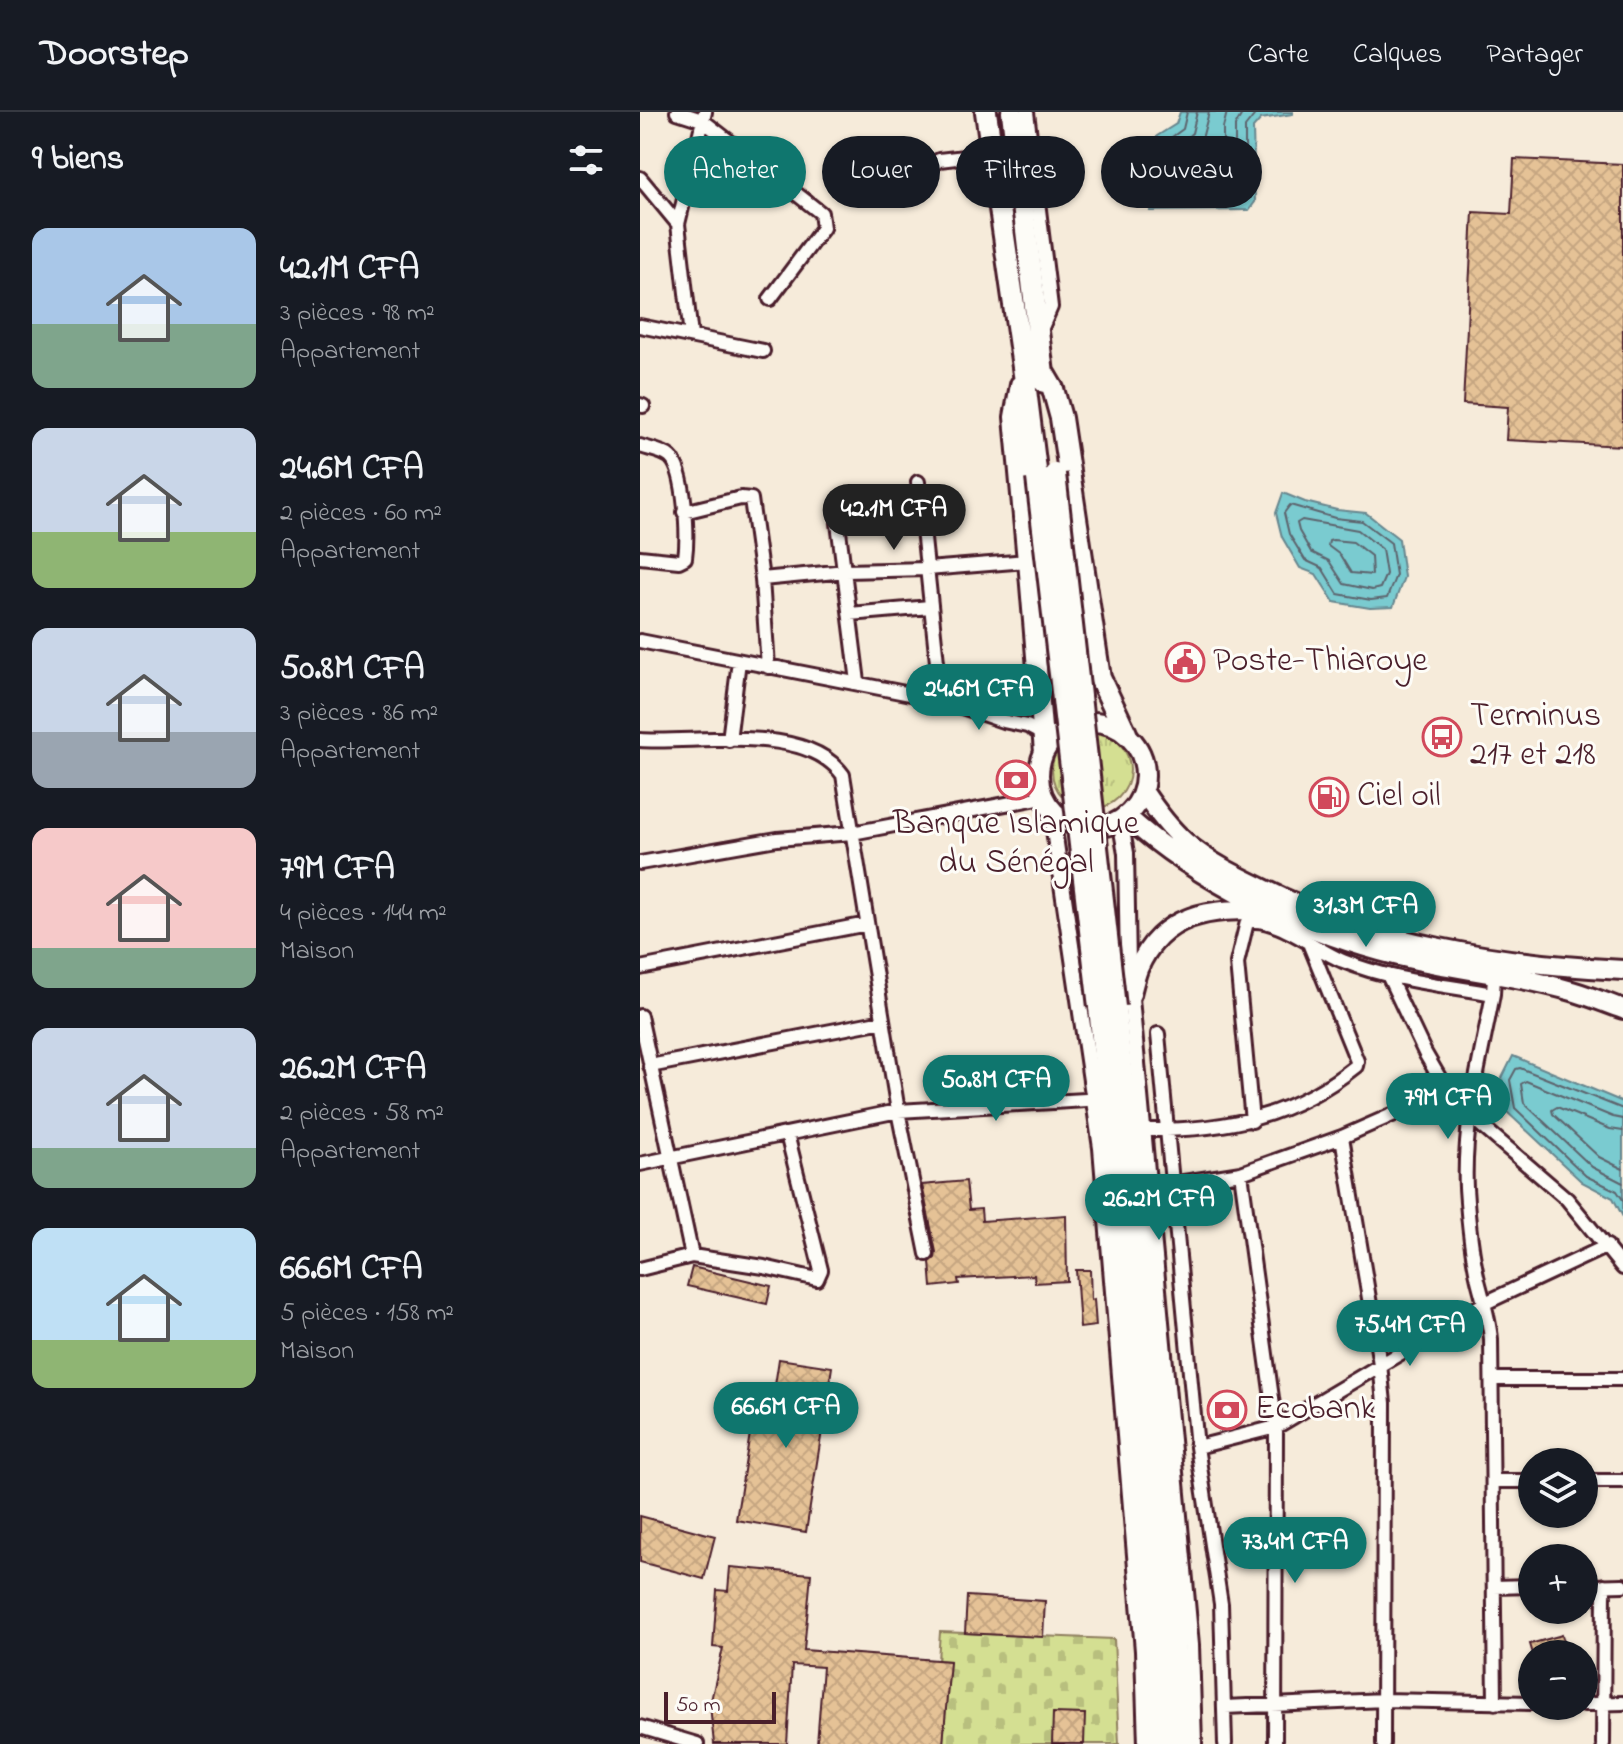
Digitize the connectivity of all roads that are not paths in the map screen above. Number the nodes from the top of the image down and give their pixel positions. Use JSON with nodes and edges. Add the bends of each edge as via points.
{"nodes":[{"id":1,"x":677,"y":112,"type":"edge"},
{"id":2,"x":986,"y":112,"type":"edge"},
{"id":3,"x":1012,"y":112,"type":"edge"},
{"id":4,"x":1027,"y":112,"type":"edge"},
{"id":5,"x":704,"y":116,"type":"edge"},
{"id":6,"x":989,"y":136,"type":"edge"},
{"id":7,"x":640,"y":178,"type":"edge"},
{"id":8,"x":1002,"y":208,"type":"edge"},
{"id":9,"x":678,"y":224,"type":"junction"},
{"id":10,"x":770,"y":299,"type":"dead end"},
{"id":11,"x":640,"y":326,"type":"edge"},
{"id":12,"x":1038,"y":334,"type":"junction"},
{"id":13,"x":691,"y":336,"type":"junction"},
{"id":14,"x":763,"y":351,"type":"dead end"},
{"id":15,"x":1034,"y":373,"type":"junction"},
{"id":16,"x":640,"y":446,"type":"edge"},
{"id":17,"x":918,"y":482,"type":"dead end"},
{"id":18,"x":684,"y":512,"type":"junction"},
{"id":19,"x":838,"y":523,"type":"dead end"},
{"id":20,"x":640,"y":557,"type":"edge"},
{"id":21,"x":1028,"y":561,"type":"junction"},
{"id":22,"x":927,"y":569,"type":"junction"},
{"id":23,"x":846,"y":571,"type":"junction"},
{"id":24,"x":762,"y":579,"type":"junction"},
{"id":25,"x":930,"y":607,"type":"junction"},
{"id":26,"x":850,"y":614,"type":"junction"},
{"id":27,"x":640,"y":641,"type":"edge"},
{"id":28,"x":739,"y":661,"type":"junction"},
{"id":29,"x":768,"y":667,"type":"junction"},
{"id":30,"x":858,"y":682,"type":"junction"},
{"id":31,"x":941,"y":700,"type":"junction"},
{"id":32,"x":1126,"y":733,"type":"junction"},
{"id":33,"x":640,"y":740,"type":"edge"},
{"id":34,"x":729,"y":740,"type":"junction"},
{"id":35,"x":1046,"y":741,"type":"junction"},
{"id":36,"x":1143,"y":791,"type":"junction"},
{"id":37,"x":1047,"y":803,"type":"junction"},
{"id":38,"x":1123,"y":818,"type":"junction"},
{"id":39,"x":852,"y":833,"type":"junction"},
{"id":40,"x":640,"y":863,"type":"edge"},
{"id":41,"x":1270,"y":910,"type":"junction"},
{"id":42,"x":867,"y":924,"type":"junction"},
{"id":43,"x":1309,"y":943,"type":"junction"},
{"id":44,"x":640,"y":968,"type":"edge"},
{"id":45,"x":1623,"y":970,"type":"edge"},
{"id":46,"x":1388,"y":975,"type":"junction"},
{"id":47,"x":1494,"y":975,"type":"junction"},
{"id":48,"x":1493,"y":994,"type":"junction"},
{"id":49,"x":1115,"y":1002,"type":"junction"},
{"id":50,"x":1623,"y":1009,"type":"edge"},
{"id":51,"x":640,"y":1016,"type":"edge"},
{"id":52,"x":883,"y":1021,"type":"junction"},
{"id":53,"x":1158,"y":1034,"type":"dead end"},
{"id":54,"x":650,"y":1066,"type":"junction"},
{"id":55,"x":1447,"y":1091,"type":"junction"},
{"id":56,"x":1116,"y":1097,"type":"junction"},
{"id":57,"x":898,"y":1111,"type":"junction"},
{"id":58,"x":1469,"y":1115,"type":"junction"},
{"id":59,"x":1252,"y":1121,"type":"junction"},
{"id":60,"x":1143,"y":1130,"type":"junction"},
{"id":61,"x":1167,"y":1130,"type":"junction"},
{"id":62,"x":787,"y":1134,"type":"junction"},
{"id":63,"x":1342,"y":1137,"type":"junction"},
{"id":64,"x":672,"y":1158,"type":"junction"},
{"id":65,"x":640,"y":1164,"type":"edge"},
{"id":66,"x":1241,"y":1173,"type":"junction"},
{"id":67,"x":1171,"y":1184,"type":"junction"},
{"id":68,"x":1607,"y":1246,"type":"junction"},
{"id":69,"x":927,"y":1254,"type":"dead end"},
{"id":70,"x":692,"y":1256,"type":"junction"},
{"id":71,"x":1623,"y":1268,"type":"edge"},
{"id":72,"x":640,"y":1269,"type":"edge"},
{"id":73,"x":1485,"y":1303,"type":"junction"},
{"id":74,"x":1380,"y":1364,"type":"junction"},
{"id":75,"x":1493,"y":1379,"type":"junction"},
{"id":76,"x":1623,"y":1379,"type":"edge"},
{"id":77,"x":1276,"y":1427,"type":"junction"},
{"id":78,"x":1197,"y":1447,"type":"junction"},
{"id":79,"x":1493,"y":1481,"type":"junction"},
{"id":80,"x":1518,"y":1481,"type":"edge"},
{"id":81,"x":1598,"y":1481,"type":"edge"},
{"id":82,"x":1623,"y":1481,"type":"edge"},
{"id":83,"x":1598,"y":1585,"type":"edge"},
{"id":84,"x":1604,"y":1585,"type":"junction"},
{"id":85,"x":1623,"y":1585,"type":"edge"},
{"id":86,"x":1518,"y":1586,"type":"edge"},
{"id":87,"x":1494,"y":1587,"type":"junction"},
{"id":88,"x":1384,"y":1700,"type":"junction"},
{"id":89,"x":1275,"y":1703,"type":"junction"},
{"id":90,"x":1495,"y":1703,"type":"junction"},
{"id":91,"x":1518,"y":1703,"type":"edge"},
{"id":92,"x":1623,"y":1703,"type":"edge"},
{"id":93,"x":1598,"y":1704,"type":"edge"},
{"id":94,"x":1603,"y":1704,"type":"junction"},
{"id":95,"x":1225,"y":1707,"type":"junction"},
{"id":96,"x":640,"y":1727,"type":"edge"},
{"id":97,"x":697,"y":1744,"type":"edge"},
{"id":98,"x":1146,"y":1744,"type":"edge"},
{"id":99,"x":1161,"y":1744,"type":"edge"},
{"id":100,"x":1180,"y":1744,"type":"edge"},
{"id":101,"x":1194,"y":1744,"type":"edge"},
{"id":102,"x":1225,"y":1744,"type":"edge"},
{"id":103,"x":1275,"y":1744,"type":"edge"},
{"id":104,"x":1383,"y":1744,"type":"edge"},
{"id":105,"x":1603,"y":1744,"type":"edge"}],
"edges":[{"from":1,"to":5,"type":"street"},
{"from":2,"to":6,"type":"highway"},
{"from":3,"to":12,"type":"highway"},
{"from":4,"to":12,"type":"street","via":[[1051,307]]},
{"from":5,"to":9,"type":"street"},
{"from":5,"to":10,"type":"street","via":[[823,217],[823,228]]},
{"from":7,"to":9,"type":"street"},
{"from":8,"to":15,"type":"highway"},
{"from":9,"to":13,"type":"street"},
{"from":11,"to":13,"type":"street"},
{"from":12,"to":15,"type":"highway"},
{"from":13,"to":14,"type":"street"},
{"from":15,"to":21,"type":"highway","via":[[1016,397],[1015,417]]},
{"from":15,"to":32,"type":"highway","via":[[1053,389],[1061,418],[1100,678]]},
{"from":15,"to":49,"type":"highway","bridge":true},
{"from":16,"to":18,"type":"street","via":[[668,455],[677,465]]},
{"from":17,"to":22,"type":"street"},
{"from":18,"to":20,"type":"street","via":[[685,558]]},
{"from":18,"to":24,"type":"street","via":[[751,499]]},
{"from":19,"to":23,"type":"street"},
{"from":21,"to":22,"type":"street"},
{"from":21,"to":35,"type":"main road"},
{"from":22,"to":23,"type":"street"},
{"from":22,"to":25,"type":"street"},
{"from":23,"to":24,"type":"street"},
{"from":23,"to":26,"type":"street"},
{"from":24,"to":29,"type":"street"},
{"from":25,"to":26,"type":"street"},
{"from":25,"to":31,"type":"street"},
{"from":26,"to":30,"type":"street"},
{"from":27,"to":28,"type":"street"},
{"from":28,"to":29,"type":"street"},
{"from":28,"to":34,"type":"street"},
{"from":29,"to":30,"type":"street"},
{"from":30,"to":31,"type":"street"},
{"from":31,"to":35,"type":"street"},
{"from":32,"to":35,"type":"main road","via":[[1094,721],[1071,726]]},
{"from":32,"to":36,"type":"main road","via":[[1145,766]]},
{"from":33,"to":34,"type":"street"},
{"from":34,"to":39,"type":"street","via":[[793,744],[823,755],[843,775]]},
{"from":35,"to":37,"type":"main road","via":[[1039,782]]},
{"from":36,"to":38,"type":"main road"},
{"from":36,"to":45,"type":"main road","via":[[1202,855],[1284,900],[1342,922],[1469,955]]},
{"from":37,"to":38,"type":"main road","via":[[1076,826],[1106,826]]},
{"from":37,"to":39,"type":"street"},
{"from":37,"to":56,"type":"street"},
{"from":38,"to":41,"type":"main road"},
{"from":38,"to":49,"type":"street","via":[[1126,923]]},
{"from":39,"to":40,"type":"street","via":[[777,839]]},
{"from":39,"to":42,"type":"street"},
{"from":41,"to":47,"type":"main road","via":[[1366,947]]},
{"from":41,"to":49,"type":"main road","via":[[1206,911],[1187,918],[1151,945]]},
{"from":42,"to":44,"type":"street"},
{"from":42,"to":52,"type":"street"},
{"from":43,"to":46,"type":"street","via":[[1342,961]]},
{"from":43,"to":59,"type":"street","via":[[1356,1066],[1310,1097]]},
{"from":43,"to":59,"type":"street","via":[[1254,920],[1244,930],[1237,963]]},
{"from":46,"to":48,"type":"street"},
{"from":46,"to":55,"type":"street"},
{"from":47,"to":48,"type":"street"},
{"from":47,"to":50,"type":"main road","via":[[1571,991]]},
{"from":48,"to":58,"type":"street"},
{"from":49,"to":56,"type":"highway"},
{"from":51,"to":54,"type":"street"},
{"from":52,"to":54,"type":"street"},
{"from":52,"to":57,"type":"street"},
{"from":53,"to":61,"type":"street"},
{"from":54,"to":64,"type":"street"},
{"from":55,"to":58,"type":"street"},
{"from":55,"to":63,"type":"street"},
{"from":56,"to":57,"type":"street"},
{"from":56,"to":60,"type":"street"},
{"from":56,"to":98,"type":"street","via":[[1101,1148],[1143,1651]]},
{"from":56,"to":99,"type":"highway"},
{"from":56,"to":100,"type":"highway","via":[[1152,1366]]},
{"from":57,"to":62,"type":"street"},
{"from":57,"to":69,"type":"street"},
{"from":58,"to":68,"type":"street","via":[[1543,1176]]},
{"from":58,"to":73,"type":"street","via":[[1466,1191]]},
{"from":59,"to":61,"type":"street"},
{"from":60,"to":61,"type":"street"},
{"from":60,"to":101,"type":"street","via":[[1186,1583]]},
{"from":61,"to":67,"type":"street"},
{"from":62,"to":64,"type":"street"},
{"from":62,"to":70,"type":"street","via":[[820,1276],[812,1280]]},
{"from":63,"to":66,"type":"street"},
{"from":63,"to":74,"type":"street"},
{"from":64,"to":65,"type":"street"},
{"from":64,"to":70,"type":"street"},
{"from":66,"to":67,"type":"street"},
{"from":66,"to":77,"type":"street"},
{"from":67,"to":78,"type":"street"},
{"from":68,"to":71,"type":"street"},
{"from":68,"to":73,"type":"street"},
{"from":70,"to":72,"type":"street"},
{"from":73,"to":74,"type":"street"},
{"from":73,"to":75,"type":"street"},
{"from":74,"to":77,"type":"street"},
{"from":74,"to":88,"type":"street","via":[[1386,1427]]},
{"from":75,"to":76,"type":"street"},
{"from":75,"to":79,"type":"street"},
{"from":77,"to":78,"type":"street"},
{"from":77,"to":89,"type":"street"},
{"from":78,"to":95,"type":"street","via":[[1221,1604]]},
{"from":79,"to":80,"type":"street"},
{"from":79,"to":87,"type":"street"},
{"from":81,"to":82,"type":"street"},
{"from":83,"to":84,"type":"street"},
{"from":84,"to":85,"type":"street"},
{"from":84,"to":94,"type":"street"},
{"from":86,"to":87,"type":"street"},
{"from":87,"to":90,"type":"street"},
{"from":88,"to":89,"type":"street"},
{"from":88,"to":90,"type":"street"},
{"from":88,"to":104,"type":"street"},
{"from":89,"to":95,"type":"street"},
{"from":89,"to":103,"type":"street"},
{"from":90,"to":91,"type":"street"},
{"from":92,"to":94,"type":"street"},
{"from":93,"to":94,"type":"street"},
{"from":94,"to":105,"type":"street"},
{"from":95,"to":102,"type":"street"},
{"from":96,"to":97,"type":"street"}]}
